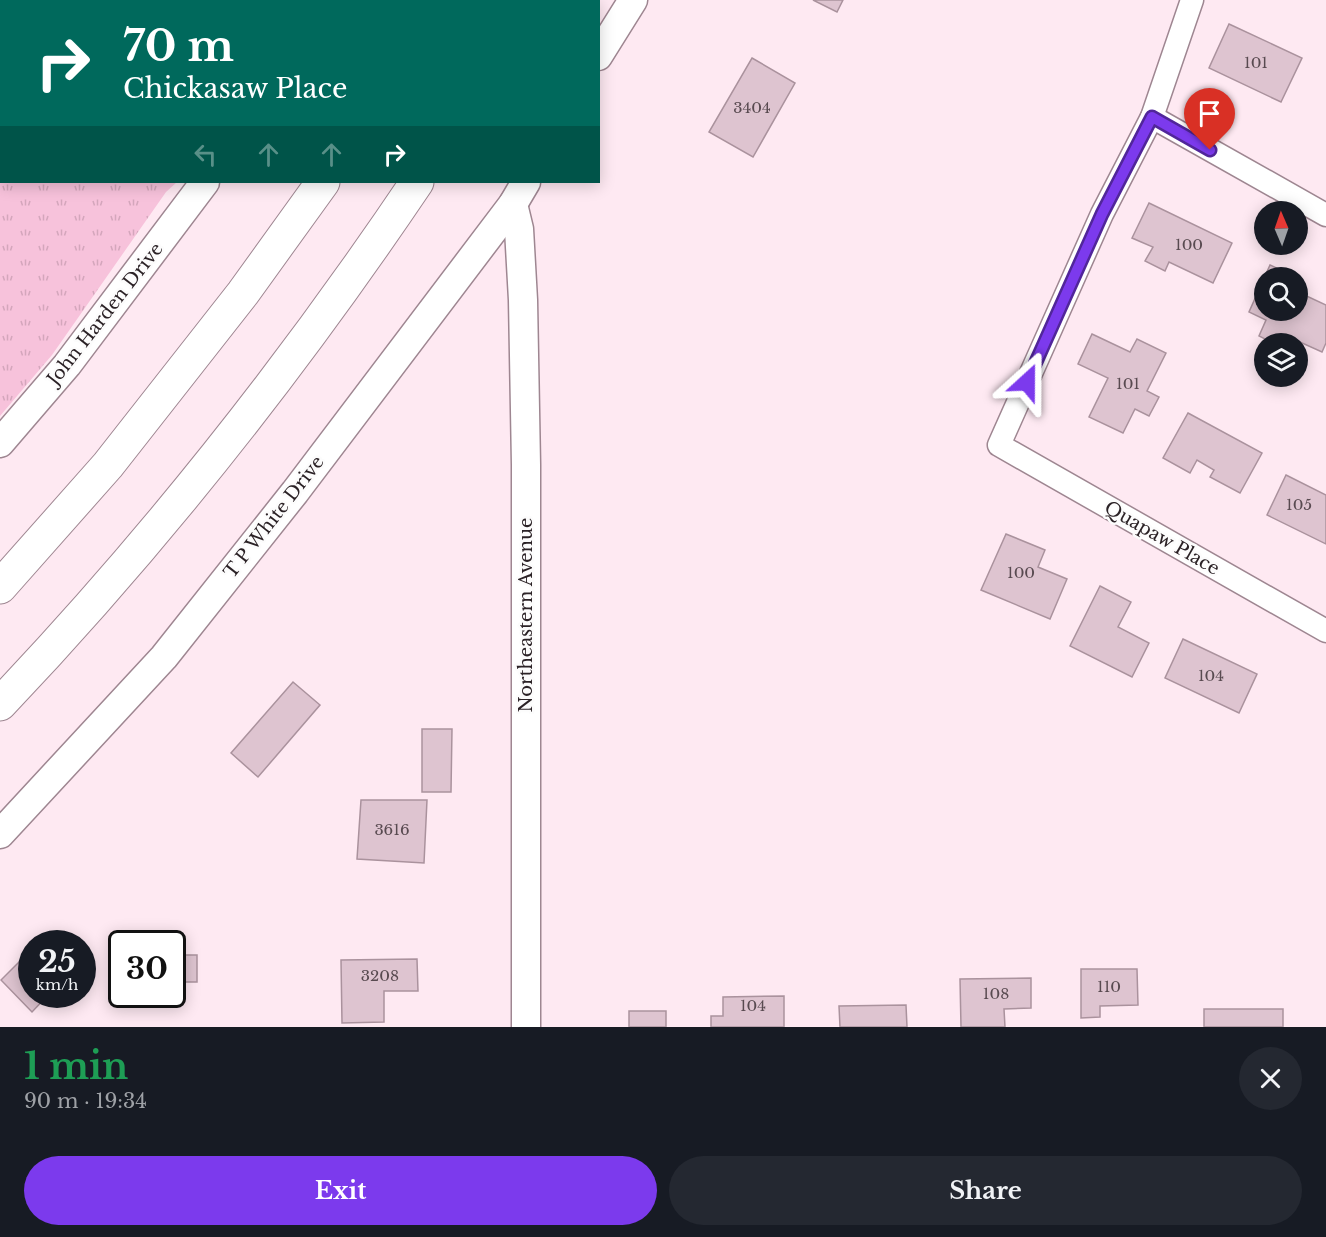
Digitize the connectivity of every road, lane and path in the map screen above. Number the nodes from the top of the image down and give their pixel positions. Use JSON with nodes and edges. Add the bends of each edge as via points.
{"nodes":[{"id":1,"x":633,"y":0,"type":"edge"},
{"id":2,"x":1192,"y":0,"type":"edge"},
{"id":3,"x":600,"y":53,"type":"edge"},
{"id":4,"x":1152,"y":117,"type":"junction"},
{"id":5,"x":204,"y":183,"type":"edge"},
{"id":6,"x":322,"y":183,"type":"edge"},
{"id":7,"x":416,"y":183,"type":"edge"},
{"id":8,"x":519,"y":193,"type":"edge"},
{"id":9,"x":1326,"y":215,"type":"edge"},
{"id":10,"x":0,"y":443,"type":"edge"},
{"id":11,"x":0,"y":587,"type":"edge"},
{"id":12,"x":1326,"y":631,"type":"edge"},
{"id":13,"x":0,"y":704,"type":"edge"},
{"id":14,"x":0,"y":834,"type":"edge"},
{"id":15,"x":526,"y":1027,"type":"edge"}],
"edges":[{"from":1,"to":3,"type":"street"},
{"from":2,"to":4,"type":"street"},
{"from":4,"to":9,"type":"street"},
{"from":4,"to":12,"type":"street","name":"Quapaw Place","via":[[1102,214],[999,445]]},
{"from":5,"to":10,"type":"street","name":"John Harden Drive","via":[[67,365]]},
{"from":6,"to":11,"type":"highway","via":[[243,293],[108,465]]},
{"from":7,"to":13,"type":"highway","via":[[267,390],[132,556]]},
{"from":8,"to":14,"type":"street","name":"T P White Drive","via":[[295,492],[164,657]]},
{"from":8,"to":15,"type":"street","name":"Northeastern Avenue","via":[[525,423]]}]}
